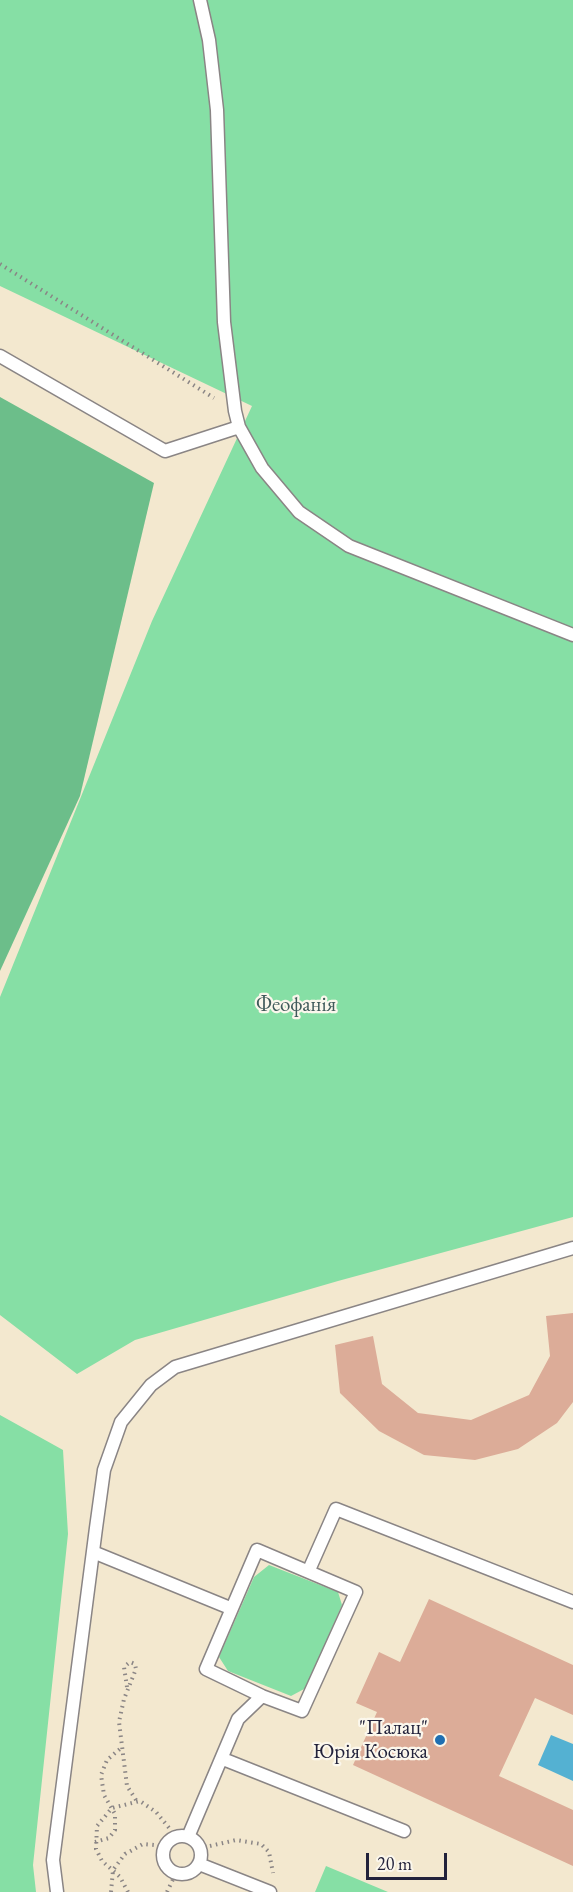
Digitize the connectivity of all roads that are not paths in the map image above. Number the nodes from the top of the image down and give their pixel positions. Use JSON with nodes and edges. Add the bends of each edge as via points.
{"nodes":[{"id":1,"x":200,"y":0,"type":"edge"},
{"id":2,"x":0,"y":356,"type":"edge"},
{"id":3,"x":239,"y":427,"type":"junction"},
{"id":4,"x":573,"y":635,"type":"edge"},
{"id":5,"x":573,"y":1248,"type":"edge"},
{"id":6,"x":93,"y":1552,"type":"junction"},
{"id":7,"x":309,"y":1570,"type":"junction"},
{"id":8,"x":573,"y":1602,"type":"edge"},
{"id":9,"x":230,"y":1608,"type":"junction"},
{"id":10,"x":262,"y":1696,"type":"junction"},
{"id":11,"x":223,"y":1759,"type":"junction"},
{"id":12,"x":404,"y":1830,"type":"dead end"},
{"id":13,"x":182,"y":1837,"type":"junction"},
{"id":14,"x":200,"y":1857,"type":"junction"},
{"id":15,"x":57,"y":1892,"type":"edge"},
{"id":16,"x":269,"y":1892,"type":"edge"}],
"edges":[{"from":1,"to":3,"type":"lane","via":[[217,110],[224,322]]},
{"from":2,"to":3,"type":"lane","via":[[165,452]]},
{"from":3,"to":4,"type":"lane","via":[[262,468],[299,512],[349,546]]},
{"from":5,"to":6,"type":"lane","via":[[175,1367],[151,1385],[121,1422],[104,1470]]},
{"from":6,"to":9,"type":"lane"},
{"from":6,"to":15,"type":"lane","via":[[53,1860]]},
{"from":7,"to":8,"type":"lane","via":[[336,1509]]},
{"from":7,"to":9,"type":"lane","via":[[257,1550]]},
{"from":7,"to":10,"type":"lane","via":[[356,1592],[302,1711]]},
{"from":9,"to":10,"type":"lane","via":[[206,1669]]},
{"from":10,"to":11,"type":"lane","via":[[238,1719]]},
{"from":11,"to":12,"type":"lane"},
{"from":11,"to":13,"type":"lane"},
{"from":13,"to":14,"type":"lane","via":[[198,1845]]},
{"from":13,"to":14,"type":"lane","via":[[165,1846],[165,1862],[176,1873],[191,1872]]},
{"from":14,"to":16,"type":"lane"}]}
